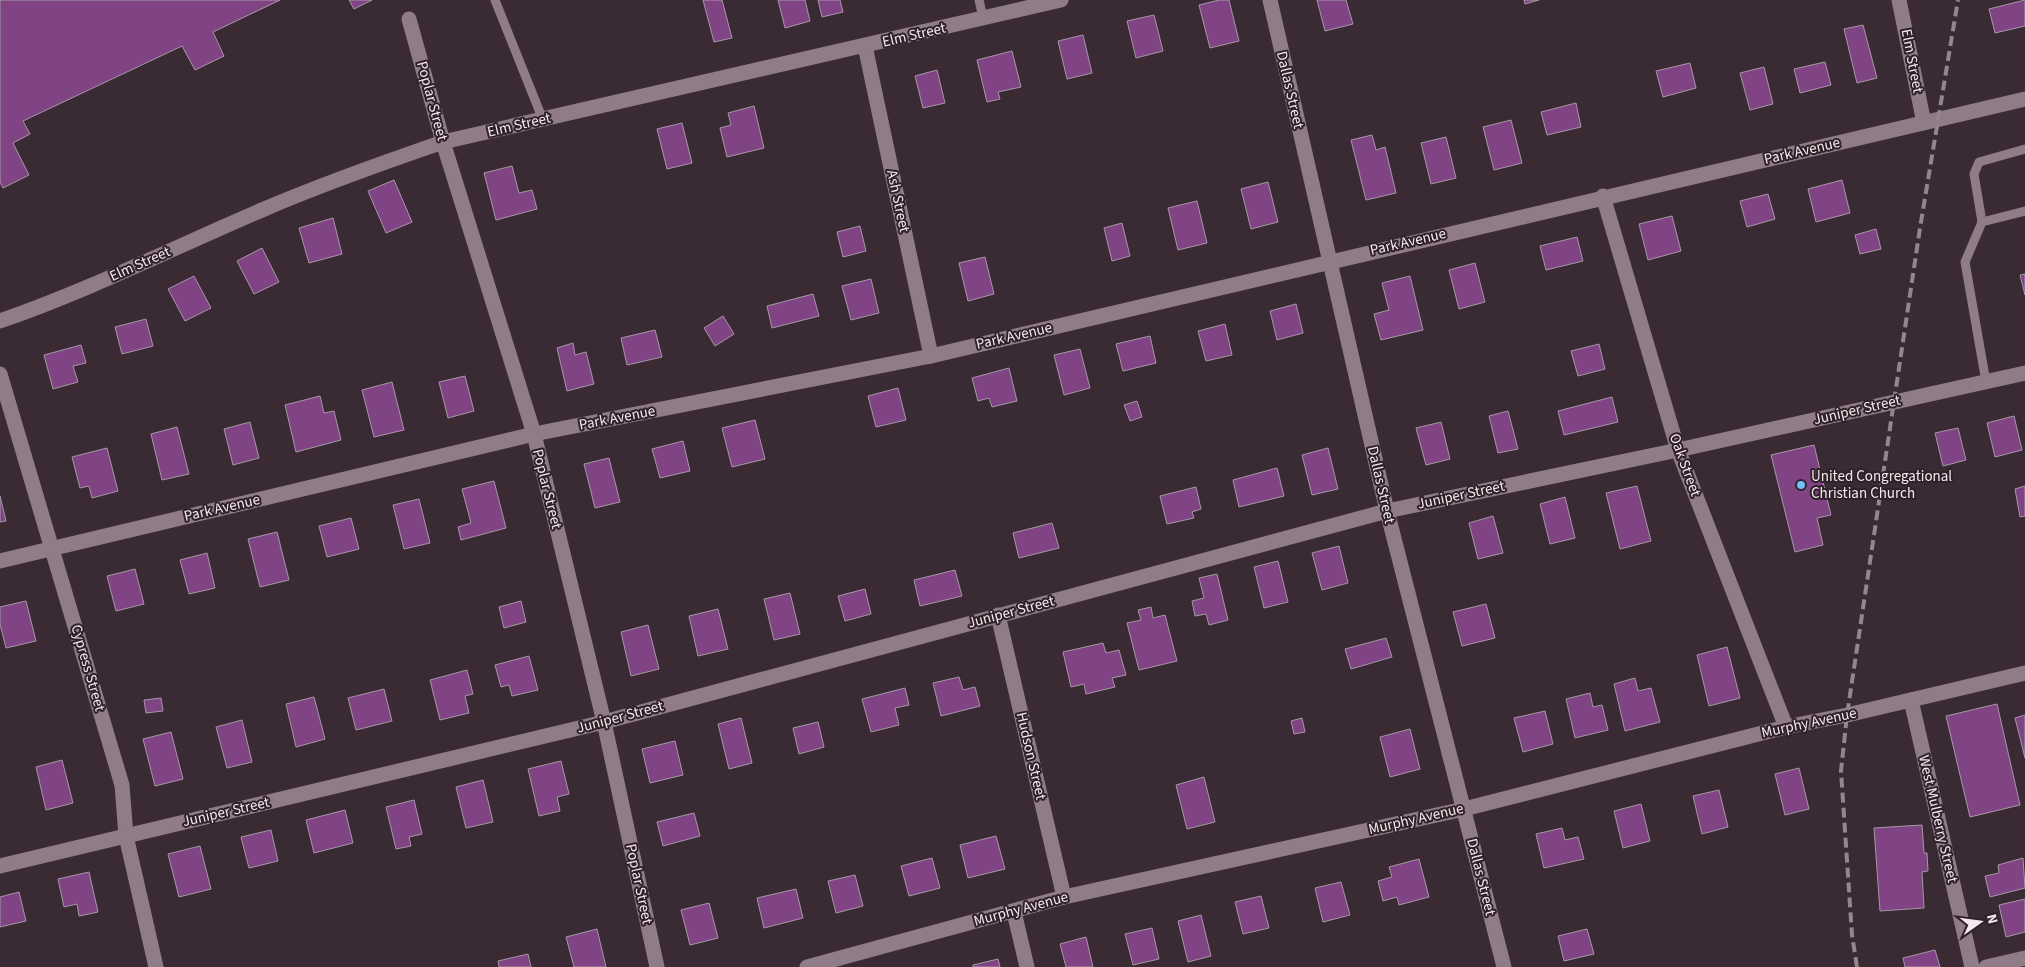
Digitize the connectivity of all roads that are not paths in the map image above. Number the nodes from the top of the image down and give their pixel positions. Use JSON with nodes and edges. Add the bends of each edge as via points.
{"nodes":[{"id":1,"x":495,"y":0,"type":"edge"},
{"id":2,"x":979,"y":0,"type":"edge"},
{"id":3,"x":1060,"y":0,"type":"edge"},
{"id":4,"x":1270,"y":0,"type":"edge"},
{"id":5,"x":1899,"y":0,"type":"edge"},
{"id":6,"x":983,"y":18,"type":"junction"},
{"id":7,"x":409,"y":19,"type":"dead end"},
{"id":8,"x":864,"y":46,"type":"junction"},
{"id":9,"x":2025,"y":99,"type":"edge"},
{"id":10,"x":542,"y":120,"type":"junction"},
{"id":11,"x":1924,"y":123,"type":"junction"},
{"id":12,"x":443,"y":142,"type":"junction"},
{"id":13,"x":2025,"y":149,"type":"edge"},
{"id":14,"x":1603,"y":196,"type":"junction"},
{"id":15,"x":2025,"y":211,"type":"edge"},
{"id":16,"x":1982,"y":222,"type":"junction"},
{"id":17,"x":1330,"y":261,"type":"junction"},
{"id":18,"x":0,"y":321,"type":"edge"},
{"id":19,"x":931,"y":356,"type":"junction"},
{"id":20,"x":2025,"y":373,"type":"edge"},
{"id":21,"x":0,"y":374,"type":"edge"},
{"id":22,"x":1986,"y":382,"type":"junction"},
{"id":23,"x":534,"y":434,"type":"junction"},
{"id":24,"x":1678,"y":450,"type":"junction"},
{"id":25,"x":1387,"y":511,"type":"junction"},
{"id":26,"x":53,"y":549,"type":"junction"},
{"id":27,"x":0,"y":561,"type":"edge"},
{"id":28,"x":998,"y":616,"type":"junction"},
{"id":29,"x":2025,"y":673,"type":"edge"},
{"id":30,"x":1911,"y":700,"type":"junction"},
{"id":31,"x":604,"y":722,"type":"junction"},
{"id":32,"x":1786,"y":727,"type":"junction"},
{"id":33,"x":1464,"y":808,"type":"junction"},
{"id":34,"x":126,"y":836,"type":"junction"},
{"id":35,"x":0,"y":866,"type":"edge"},
{"id":36,"x":1064,"y":897,"type":"junction"},
{"id":37,"x":1014,"y":912,"type":"junction"},
{"id":38,"x":2025,"y":958,"type":"edge"},
{"id":39,"x":156,"y":967,"type":"edge"},
{"id":40,"x":657,"y":967,"type":"edge"},
{"id":41,"x":807,"y":967,"type":"edge"},
{"id":42,"x":1028,"y":967,"type":"edge"},
{"id":43,"x":1504,"y":967,"type":"edge"},
{"id":44,"x":1972,"y":967,"type":"edge"},
{"id":45,"x":1986,"y":967,"type":"edge"}],
"edges":[{"from":1,"to":10,"type":"lane"},
{"from":2,"to":6,"type":"lane"},
{"from":3,"to":6,"type":"street","name":"Elm Street"},
{"from":4,"to":17,"type":"street","name":"Dallas Street"},
{"from":5,"to":11,"type":"street","name":"Elm Street"},
{"from":6,"to":8,"type":"street","name":"Elm Street"},
{"from":7,"to":12,"type":"street","name":"Poplar Street"},
{"from":8,"to":10,"type":"street","name":"Elm Street"},
{"from":8,"to":19,"type":"street","name":"Ash Street"},
{"from":9,"to":11,"type":"street","name":"Park Avenue"},
{"from":10,"to":12,"type":"street","name":"Elm Street"},
{"from":11,"to":14,"type":"street","name":"Park Avenue"},
{"from":12,"to":18,"type":"street","name":"Elm Street","via":[[355,171],[50,304]]},
{"from":12,"to":23,"type":"street","name":"Poplar Street"},
{"from":13,"to":16,"type":"lane","via":[[1978,162],[1974,174]]},
{"from":14,"to":17,"type":"street","name":"Park Avenue"},
{"from":14,"to":24,"type":"street","name":"Oak Street"},
{"from":15,"to":16,"type":"lane"},
{"from":16,"to":22,"type":"lane","via":[[1965,262]]},
{"from":17,"to":19,"type":"street","name":"Park Avenue"},
{"from":17,"to":25,"type":"street","name":"Dallas Street"},
{"from":19,"to":23,"type":"street","name":"Park Avenue"},
{"from":20,"to":22,"type":"street","name":"Juniper Street"},
{"from":21,"to":26,"type":"street","name":"Cypress Street"},
{"from":22,"to":24,"type":"street","name":"Juniper Street"},
{"from":23,"to":26,"type":"street","name":"Park Avenue"},
{"from":23,"to":31,"type":"street","name":"Poplar Street"},
{"from":24,"to":25,"type":"street","name":"Juniper Street"},
{"from":24,"to":32,"type":"street","name":"Oak Street"},
{"from":25,"to":28,"type":"street","name":"Juniper Street"},
{"from":25,"to":33,"type":"street","name":"Dallas Street"},
{"from":26,"to":27,"type":"street","name":"Park Avenue"},
{"from":26,"to":34,"type":"street","name":"Cypress Street","via":[[122,785]]},
{"from":28,"to":31,"type":"street","name":"Juniper Street"},
{"from":28,"to":36,"type":"street","name":"Hudson Street"},
{"from":29,"to":30,"type":"street","name":"Murphy Avenue"},
{"from":30,"to":32,"type":"street","name":"Murphy Avenue"},
{"from":30,"to":44,"type":"street","name":"West Mulberry Street"},
{"from":31,"to":34,"type":"street","name":"Juniper Street"},
{"from":31,"to":40,"type":"street","name":"Poplar Street"},
{"from":32,"to":33,"type":"street","name":"Murphy Avenue"},
{"from":33,"to":36,"type":"street","name":"Murphy Avenue"},
{"from":33,"to":43,"type":"street","name":"Dallas Street"},
{"from":34,"to":35,"type":"street","name":"Juniper Street"},
{"from":34,"to":39,"type":"street","name":"Cypress Street"},
{"from":36,"to":37,"type":"street","name":"Murphy Avenue"},
{"from":37,"to":41,"type":"street","name":"Murphy Avenue"},
{"from":37,"to":42,"type":"street"},
{"from":38,"to":45,"type":"street"}]}
